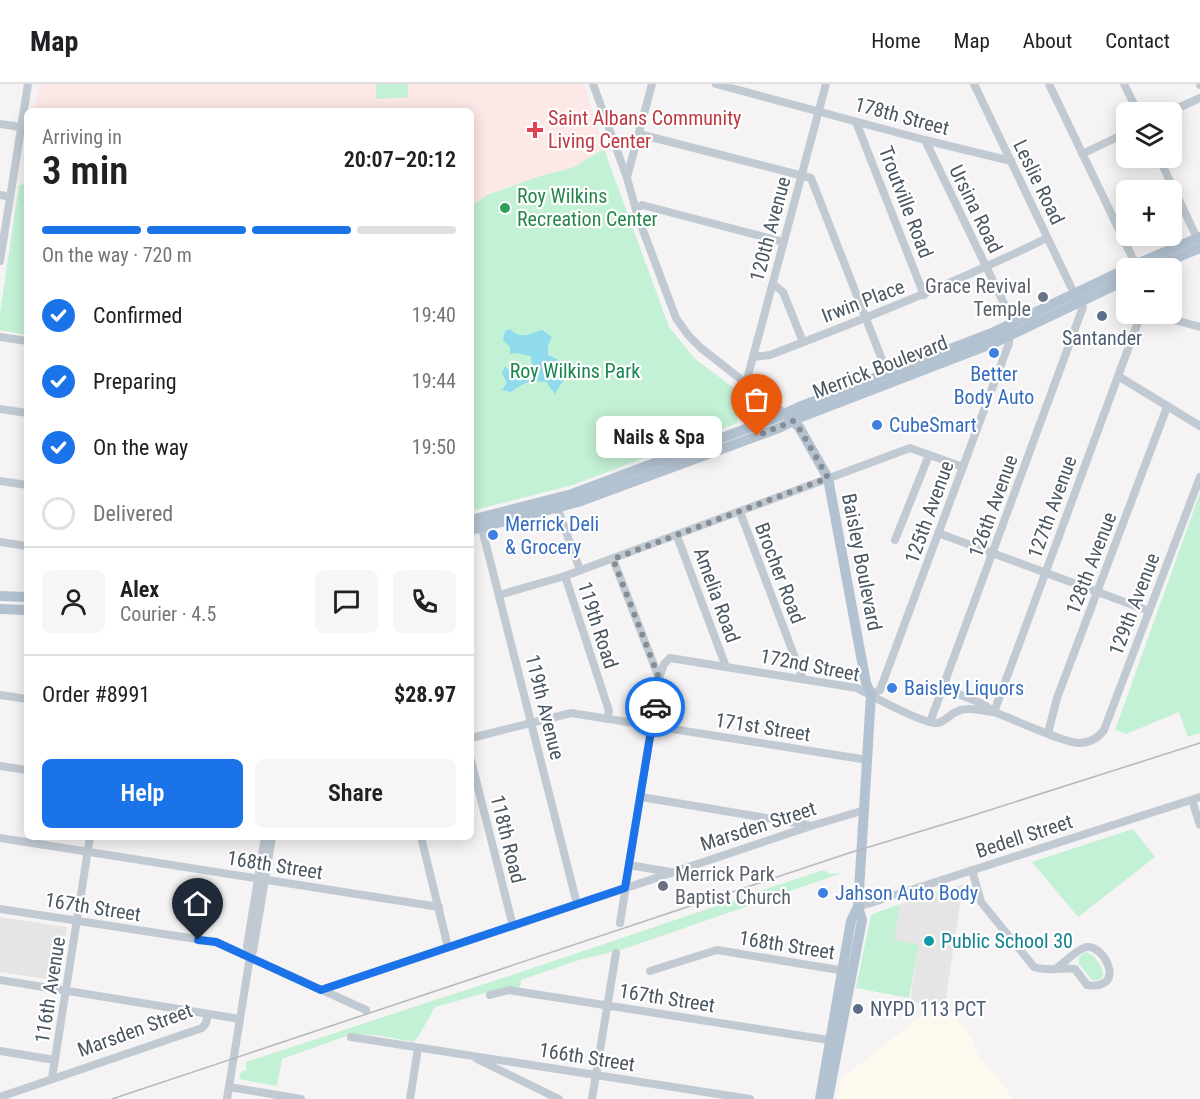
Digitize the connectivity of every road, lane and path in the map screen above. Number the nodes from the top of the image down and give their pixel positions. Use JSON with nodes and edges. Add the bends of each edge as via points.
{"nodes":[{"id":1,"x":28,"y":84,"type":"edge"},
{"id":2,"x":593,"y":84,"type":"edge"},
{"id":3,"x":652,"y":84,"type":"edge"},
{"id":4,"x":716,"y":84,"type":"edge"},
{"id":5,"x":826,"y":84,"type":"edge"},
{"id":6,"x":974,"y":84,"type":"edge"},
{"id":7,"x":1049,"y":84,"type":"edge"},
{"id":8,"x":1124,"y":84,"type":"edge"},
{"id":9,"x":1200,"y":98,"type":"edge"},
{"id":10,"x":1133,"y":102,"type":"edge"},
{"id":11,"x":1182,"y":106,"type":"edge"},
{"id":12,"x":24,"y":108,"type":"edge"},
{"id":13,"x":24,"y":109,"type":"edge"},
{"id":14,"x":819,"y":111,"type":"junction"},
{"id":15,"x":856,"y":122,"type":"junction"},
{"id":16,"x":0,"y":124,"type":"edge"},
{"id":17,"x":21,"y":127,"type":"junction"},
{"id":18,"x":639,"y":134,"type":"junction"},
{"id":19,"x":1116,"y":138,"type":"edge"},
{"id":20,"x":925,"y":140,"type":"junction"},
{"id":21,"x":1083,"y":154,"type":"junction"},
{"id":22,"x":1011,"y":160,"type":"junction"},
{"id":23,"x":1164,"y":168,"type":"edge"},
{"id":24,"x":802,"y":175,"type":"junction"},
{"id":25,"x":627,"y":178,"type":"junction"},
{"id":26,"x":0,"y":195,"type":"edge"},
{"id":27,"x":10,"y":197,"type":"junction"},
{"id":28,"x":636,"y":209,"type":"junction"},
{"id":29,"x":1047,"y":238,"type":"junction"},
{"id":30,"x":784,"y":242,"type":"junction"},
{"id":31,"x":1199,"y":242,"type":"edge"},
{"id":32,"x":1133,"y":258,"type":"edge"},
{"id":33,"x":1161,"y":258,"type":"edge"},
{"id":34,"x":1170,"y":258,"type":"edge"},
{"id":35,"x":0,"y":261,"type":"edge"},
{"id":36,"x":986,"y":267,"type":"junction"},
{"id":37,"x":1116,"y":275,"type":"edge"},
{"id":38,"x":1116,"y":283,"type":"edge"},
{"id":39,"x":773,"y":284,"type":"junction"},
{"id":40,"x":924,"y":295,"type":"junction"},
{"id":41,"x":1077,"y":297,"type":"junction"},
{"id":42,"x":866,"y":318,"type":"junction"},
{"id":43,"x":1182,"y":322,"type":"edge"},
{"id":44,"x":1137,"y":324,"type":"edge"},
{"id":45,"x":1200,"y":327,"type":"edge"},
{"id":46,"x":1009,"y":330,"type":"junction"},
{"id":47,"x":0,"y":337,"type":"edge"},
{"id":48,"x":24,"y":341,"type":"edge"},
{"id":49,"x":803,"y":342,"type":"junction"},
{"id":50,"x":754,"y":357,"type":"junction"},
{"id":51,"x":1118,"y":376,"type":"junction"},
{"id":52,"x":889,"y":378,"type":"junction"},
{"id":53,"x":746,"y":383,"type":"junction"},
{"id":54,"x":1167,"y":407,"type":"junction"},
{"id":55,"x":0,"y":409,"type":"edge"},
{"id":56,"x":24,"y":413,"type":"edge"},
{"id":57,"x":789,"y":417,"type":"junction"},
{"id":58,"x":1200,"y":426,"type":"edge"},
{"id":59,"x":929,"y":455,"type":"junction"},
{"id":60,"x":963,"y":467,"type":"junction"},
{"id":61,"x":1200,"y":477,"type":"edge"},
{"id":62,"x":828,"y":478,"type":"junction"},
{"id":63,"x":0,"y":481,"type":"edge"},
{"id":64,"x":24,"y":485,"type":"edge"},
{"id":65,"x":556,"y":504,"type":"junction"},
{"id":66,"x":740,"y":512,"type":"junction"},
{"id":67,"x":476,"y":524,"type":"edge"},
{"id":68,"x":938,"y":533,"type":"junction"},
{"id":69,"x":677,"y":536,"type":"junction"},
{"id":70,"x":895,"y":540,"type":"dead end"},
{"id":71,"x":0,"y":542,"type":"edge"},
{"id":72,"x":24,"y":546,"type":"edge"},
{"id":73,"x":993,"y":554,"type":"junction"},
{"id":74,"x":613,"y":559,"type":"junction"},
{"id":75,"x":580,"y":570,"type":"junction"},
{"id":76,"x":1045,"y":573,"type":"junction"},
{"id":77,"x":565,"y":576,"type":"junction"},
{"id":78,"x":1097,"y":592,"type":"junction"},
{"id":79,"x":499,"y":595,"type":"junction"},
{"id":80,"x":0,"y":596,"type":"edge"},
{"id":81,"x":24,"y":597,"type":"edge"},
{"id":82,"x":0,"y":609,"type":"edge"},
{"id":83,"x":24,"y":610,"type":"edge"},
{"id":84,"x":1149,"y":611,"type":"junction"},
{"id":85,"x":726,"y":667,"type":"junction"},
{"id":86,"x":659,"y":678,"type":"junction"},
{"id":87,"x":803,"y":679,"type":"junction"},
{"id":88,"x":944,"y":688,"type":"junction"},
{"id":89,"x":0,"y":695,"type":"edge"},
{"id":90,"x":871,"y":695,"type":"junction"},
{"id":91,"x":24,"y":699,"type":"edge"},
{"id":92,"x":994,"y":712,"type":"junction"},
{"id":93,"x":607,"y":719,"type":"junction"},
{"id":94,"x":930,"y":722,"type":"junction"},
{"id":95,"x":531,"y":723,"type":"junction"},
{"id":96,"x":652,"y":726,"type":"junction"},
{"id":97,"x":1048,"y":733,"type":"junction"},
{"id":98,"x":474,"y":737,"type":"edge"},
{"id":99,"x":868,"y":760,"type":"junction"},
{"id":100,"x":0,"y":766,"type":"edge"},
{"id":101,"x":24,"y":770,"type":"edge"},
{"id":102,"x":474,"y":772,"type":"edge"},
{"id":103,"x":641,"y":796,"type":"junction"},
{"id":104,"x":1200,"y":797,"type":"edge"},
{"id":105,"x":1191,"y":800,"type":"junction"},
{"id":106,"x":865,"y":810,"type":"junction"},
{"id":107,"x":811,"y":825,"type":"junction"},
{"id":108,"x":1200,"y":825,"type":"edge"},
{"id":109,"x":0,"y":838,"type":"edge"},
{"id":110,"x":90,"y":840,"type":"edge"},
{"id":111,"x":265,"y":840,"type":"edge"},
{"id":112,"x":271,"y":840,"type":"edge"},
{"id":113,"x":422,"y":840,"type":"edge"},
{"id":114,"x":88,"y":852,"type":"junction"},
{"id":115,"x":629,"y":865,"type":"junction"},
{"id":116,"x":972,"y":870,"type":"junction"},
{"id":117,"x":671,"y":873,"type":"junction"},
{"id":118,"x":262,"y":879,"type":"junction"},
{"id":119,"x":625,"y":888,"type":"junction"},
{"id":120,"x":577,"y":904,"type":"junction"},
{"id":121,"x":439,"y":907,"type":"junction"},
{"id":122,"x":858,"y":907,"type":"junction"},
{"id":123,"x":0,"y":909,"type":"edge"},
{"id":124,"x":77,"y":921,"type":"junction"},
{"id":125,"x":620,"y":923,"type":"dead end"},
{"id":126,"x":513,"y":926,"type":"junction"},
{"id":127,"x":448,"y":947,"type":"junction"},
{"id":128,"x":616,"y":953,"type":"dead end"},
{"id":129,"x":1076,"y":954,"type":"junction"},
{"id":130,"x":250,"y":957,"type":"junction"},
{"id":131,"x":1056,"y":969,"type":"junction"},
{"id":132,"x":650,"y":971,"type":"dead end"},
{"id":133,"x":847,"y":971,"type":"junction"},
{"id":134,"x":1078,"y":973,"type":"junction"},
{"id":135,"x":0,"y":980,"type":"edge"},
{"id":136,"x":321,"y":990,"type":"junction"},
{"id":137,"x":66,"y":991,"type":"junction"},
{"id":138,"x":490,"y":995,"type":"dead end"},
{"id":139,"x":607,"y":1005,"type":"junction"},
{"id":140,"x":366,"y":1010,"type":"dead end"},
{"id":141,"x":208,"y":1014,"type":"junction"},
{"id":142,"x":240,"y":1019,"type":"junction"},
{"id":143,"x":351,"y":1037,"type":"dead end"},
{"id":144,"x":834,"y":1041,"type":"junction"},
{"id":145,"x":418,"y":1048,"type":"junction"},
{"id":146,"x":0,"y":1052,"type":"edge"},
{"id":147,"x":471,"y":1056,"type":"junction"},
{"id":148,"x":55,"y":1060,"type":"junction"},
{"id":149,"x":596,"y":1075,"type":"junction"},
{"id":150,"x":52,"y":1077,"type":"junction"},
{"id":151,"x":229,"y":1088,"type":"junction"},
{"id":152,"x":0,"y":1096,"type":"edge"},
{"id":153,"x":227,"y":1099,"type":"edge"},
{"id":154,"x":301,"y":1099,"type":"edge"},
{"id":155,"x":410,"y":1099,"type":"edge"},
{"id":156,"x":559,"y":1099,"type":"edge"},
{"id":157,"x":592,"y":1099,"type":"edge"},
{"id":158,"x":750,"y":1099,"type":"edge"},
{"id":159,"x":820,"y":1099,"type":"edge"},
{"id":160,"x":828,"y":1099,"type":"edge"}],
"edges":[{"from":1,"to":12,"type":"street"},
{"from":2,"to":25,"type":"street","name":"Baisley Boulevard"},
{"from":3,"to":18,"type":"street"},
{"from":4,"to":14,"type":"street","name":"178th Street"},
{"from":5,"to":14,"type":"street","name":"120th Avenue"},
{"from":6,"to":22,"type":"street","name":"Leslie Road"},
{"from":7,"to":21,"type":"street"},
{"from":8,"to":10,"type":"street"},
{"from":9,"to":11,"type":"street"},
{"from":13,"to":17,"type":"street"},
{"from":14,"to":15,"type":"street","name":"178th Street"},
{"from":14,"to":24,"type":"street","name":"120th Avenue"},
{"from":15,"to":20,"type":"street","name":"178th Street"},
{"from":15,"to":40,"type":"street","name":"Troutville Road"},
{"from":16,"to":17,"type":"street"},
{"from":17,"to":27,"type":"street"},
{"from":18,"to":24,"type":"street"},
{"from":18,"to":25,"type":"street"},
{"from":19,"to":21,"type":"street"},
{"from":20,"to":22,"type":"street","name":"178th Street"},
{"from":20,"to":36,"type":"street","name":"Ursina Road"},
{"from":21,"to":32,"type":"street"},
{"from":22,"to":29,"type":"street","name":"Leslie Road"},
{"from":23,"to":31,"type":"street"},
{"from":24,"to":30,"type":"street","name":"120th Avenue"},
{"from":24,"to":42,"type":"street","via":[[813,180]]},
{"from":25,"to":28,"type":"street","name":"Baisley Boulevard"},
{"from":26,"to":27,"type":"street"},
{"from":27,"to":35,"type":"street"},
{"from":28,"to":30,"type":"street","via":[[642,205]]},
{"from":28,"to":53,"type":"street","name":"Baisley Boulevard","via":[[676,318],[701,348]]},
{"from":29,"to":36,"type":"street","name":"Irwin Place"},
{"from":29,"to":41,"type":"street","name":"Leslie Road"},
{"from":30,"to":39,"type":"street","name":"120th Avenue"},
{"from":31,"to":33,"type":"main road","name":"Merrick Boulevard"},
{"from":31,"to":34,"type":"main road"},
{"from":36,"to":40,"type":"street","name":"Irwin Place"},
{"from":36,"to":46,"type":"street","name":"Ursina Road","via":[[1010,316]]},
{"from":37,"to":41,"type":"main road","name":"Merrick Boulevard"},
{"from":38,"to":41,"type":"main road","name":"Merrick Boulevard"},
{"from":39,"to":49,"type":"street","via":[[783,292]]},
{"from":39,"to":50,"type":"street","name":"120th Avenue"},
{"from":40,"to":42,"type":"street","name":"Irwin Place"},
{"from":41,"to":46,"type":"main road","name":"Merrick Boulevard"},
{"from":41,"to":73,"type":"street","name":"126th Avenue","via":[[1082,313]]},
{"from":42,"to":49,"type":"street","name":"Irwin Place"},
{"from":42,"to":52,"type":"street"},
{"from":43,"to":45,"type":"street"},
{"from":44,"to":51,"type":"street","name":"127th Avenue"},
{"from":46,"to":52,"type":"main road","name":"Merrick Boulevard"},
{"from":46,"to":60,"type":"street","name":"125th Avenue","via":[[1007,348]]},
{"from":47,"to":48,"type":"street"},
{"from":49,"to":50,"type":"street","name":"Irwin Place"},
{"from":50,"to":53,"type":"street","name":"120th Avenue"},
{"from":51,"to":54,"type":"street"},
{"from":51,"to":76,"type":"street","name":"127th Avenue"},
{"from":52,"to":57,"type":"main road","name":"Merrick Boulevard"},
{"from":53,"to":57,"type":"street","name":"Baisley Boulevard"},
{"from":54,"to":58,"type":"street"},
{"from":54,"to":78,"type":"street","name":"128th Avenue"},
{"from":55,"to":56,"type":"street"},
{"from":57,"to":62,"type":"main road","name":"Baisley Boulevard"},
{"from":57,"to":65,"type":"main road","name":"Merrick Boulevard"},
{"from":59,"to":60,"type":"street"},
{"from":59,"to":62,"type":"street","via":[[910,448]]},
{"from":59,"to":70,"type":"street"},
{"from":60,"to":68,"type":"street","name":"125th Avenue"},
{"from":61,"to":84,"type":"street","name":"129th Avenue"},
{"from":62,"to":66,"type":"street"},
{"from":62,"to":90,"type":"main road","name":"Baisley Boulevard"},
{"from":63,"to":64,"type":"street"},
{"from":65,"to":67,"type":"main road","name":"Merrick Boulevard"},
{"from":65,"to":75,"type":"street"},
{"from":66,"to":69,"type":"street"},
{"from":66,"to":87,"type":"street","name":"Brocher Road"},
{"from":67,"to":79,"type":"street","name":"119th Avenue"},
{"from":68,"to":73,"type":"street"},
{"from":68,"to":90,"type":"street","name":"125th Avenue","via":[[880,690]]},
{"from":69,"to":74,"type":"street"},
{"from":69,"to":85,"type":"street","name":"Amelia Road"},
{"from":71,"to":72,"type":"street"},
{"from":73,"to":76,"type":"street"},
{"from":73,"to":88,"type":"street","name":"126th Avenue"},
{"from":74,"to":75,"type":"street"},
{"from":74,"to":86,"type":"street"},
{"from":75,"to":77,"type":"street"},
{"from":76,"to":78,"type":"street"},
{"from":76,"to":92,"type":"street","name":"127th Avenue"},
{"from":77,"to":79,"type":"street"},
{"from":77,"to":93,"type":"street","name":"119th Road","via":[[609,711]]},
{"from":78,"to":84,"type":"street"},
{"from":78,"to":97,"type":"street","name":"128th Avenue"},
{"from":79,"to":95,"type":"street","name":"119th Avenue"},
{"from":80,"to":81,"type":"main road"},
{"from":82,"to":83,"type":"main road"},
{"from":84,"to":97,"type":"street","name":"129th Avenue","via":[[1104,730],[1095,739],[1079,743]]},
{"from":85,"to":86,"type":"street","name":"172nd Street","via":[[670,658]]},
{"from":85,"to":87,"type":"street","name":"172nd Street"},
{"from":86,"to":96,"type":"street"},
{"from":87,"to":90,"type":"street","name":"172nd Street","via":[[857,688]]},
{"from":88,"to":92,"type":"street"},
{"from":88,"to":94,"type":"street","name":"126th Avenue"},
{"from":89,"to":91,"type":"street"},
{"from":90,"to":94,"type":"street","name":"172nd Street"},
{"from":90,"to":99,"type":"main road","name":"Baisley Boulevard"},
{"from":92,"to":94,"type":"street","via":[[964,709],[941,722]]},
{"from":92,"to":97,"type":"street"},
{"from":93,"to":95,"type":"street","name":"171st Street","via":[[571,713]]},
{"from":93,"to":96,"type":"street","name":"171st Street"},
{"from":95,"to":98,"type":"street","name":"171st Street"},
{"from":95,"to":120,"type":"street","name":"119th Avenue"},
{"from":96,"to":99,"type":"street","name":"171st Street"},
{"from":96,"to":103,"type":"street"},
{"from":99,"to":106,"type":"main road","name":"Baisley Boulevard"},
{"from":100,"to":101,"type":"street"},
{"from":102,"to":126,"type":"street","name":"118th Road"},
{"from":103,"to":107,"type":"street"},
{"from":103,"to":115,"type":"street"},
{"from":104,"to":105,"type":"street","name":"Bedell Street"},
{"from":105,"to":108,"type":"street"},
{"from":105,"to":116,"type":"street","name":"Bedell Street"},
{"from":106,"to":107,"type":"street","name":"Marsden Street"},
{"from":106,"to":122,"type":"main road","name":"Baisley Boulevard"},
{"from":107,"to":117,"type":"street","name":"Marsden Street"},
{"from":109,"to":114,"type":"street","name":"168th Street"},
{"from":110,"to":114,"type":"street","name":"116th Avenue"},
{"from":111,"to":118,"type":"street"},
{"from":112,"to":118,"type":"street"},
{"from":113,"to":121,"type":"street"},
{"from":114,"to":118,"type":"street","name":"168th Street"},
{"from":114,"to":124,"type":"street","name":"116th Avenue"},
{"from":115,"to":117,"type":"street"},
{"from":115,"to":119,"type":"street"},
{"from":116,"to":122,"type":"street","name":"Bedell Street"},
{"from":116,"to":131,"type":"street","via":[[981,902],[1028,962],[1042,970]]},
{"from":117,"to":119,"type":"street","name":"Marsden Street"},
{"from":118,"to":121,"type":"street","name":"168th Street"},
{"from":118,"to":130,"type":"street"},
{"from":119,"to":120,"type":"street","name":"Marsden Street"},
{"from":119,"to":125,"type":"street"},
{"from":120,"to":126,"type":"street","name":"Marsden Street"},
{"from":121,"to":127,"type":"street"},
{"from":122,"to":133,"type":"main road","name":"Baisley Boulevard","via":[[851,921]]},
{"from":123,"to":124,"type":"street","name":"167th Street"},
{"from":124,"to":130,"type":"street","name":"167th Street","via":[[216,942]]},
{"from":124,"to":137,"type":"street","name":"116th Avenue"},
{"from":126,"to":127,"type":"street","name":"Marsden Street"},
{"from":127,"to":136,"type":"street","name":"Marsden Street"},
{"from":128,"to":139,"type":"street"},
{"from":129,"to":131,"type":"street"},
{"from":129,"to":134,"type":"street"},
{"from":129,"to":134,"type":"street","via":[[1088,946],[1094,948],[1110,972],[1107,981],[1094,986],[1087,985]]},
{"from":130,"to":136,"type":"street","name":"167th Street"},
{"from":130,"to":142,"type":"street"},
{"from":131,"to":134,"type":"street","via":[[1075,969]]},
{"from":132,"to":133,"type":"street","name":"168th Street","via":[[717,950]]},
{"from":133,"to":144,"type":"main road","name":"Baisley Boulevard"},
{"from":135,"to":137,"type":"street"},
{"from":136,"to":140,"type":"street","name":"167th Street"},
{"from":137,"to":141,"type":"street"},
{"from":137,"to":148,"type":"street","name":"116th Avenue"},
{"from":138,"to":139,"type":"street","name":"167th Street","via":[[509,990]]},
{"from":139,"to":144,"type":"street","name":"167th Street"},
{"from":139,"to":149,"type":"street"},
{"from":141,"to":142,"type":"street"},
{"from":141,"to":150,"type":"street","name":"Marsden Street","via":[[202,1028]]},
{"from":142,"to":151,"type":"street"},
{"from":143,"to":145,"type":"street"},
{"from":144,"to":159,"type":"main road","name":"Baisley Boulevard"},
{"from":144,"to":160,"type":"main road","name":"Baisley Boulevard"},
{"from":145,"to":147,"type":"street","name":"166th Street"},
{"from":145,"to":155,"type":"street"},
{"from":146,"to":148,"type":"street"},
{"from":147,"to":149,"type":"street","name":"166th Street"},
{"from":147,"to":156,"type":"street"},
{"from":148,"to":150,"type":"street","name":"116th Avenue"},
{"from":149,"to":157,"type":"street"},
{"from":149,"to":158,"type":"street","name":"166th Street"},
{"from":150,"to":152,"type":"street","name":"Marsden Street"},
{"from":151,"to":153,"type":"street"},
{"from":151,"to":154,"type":"street"}]}
